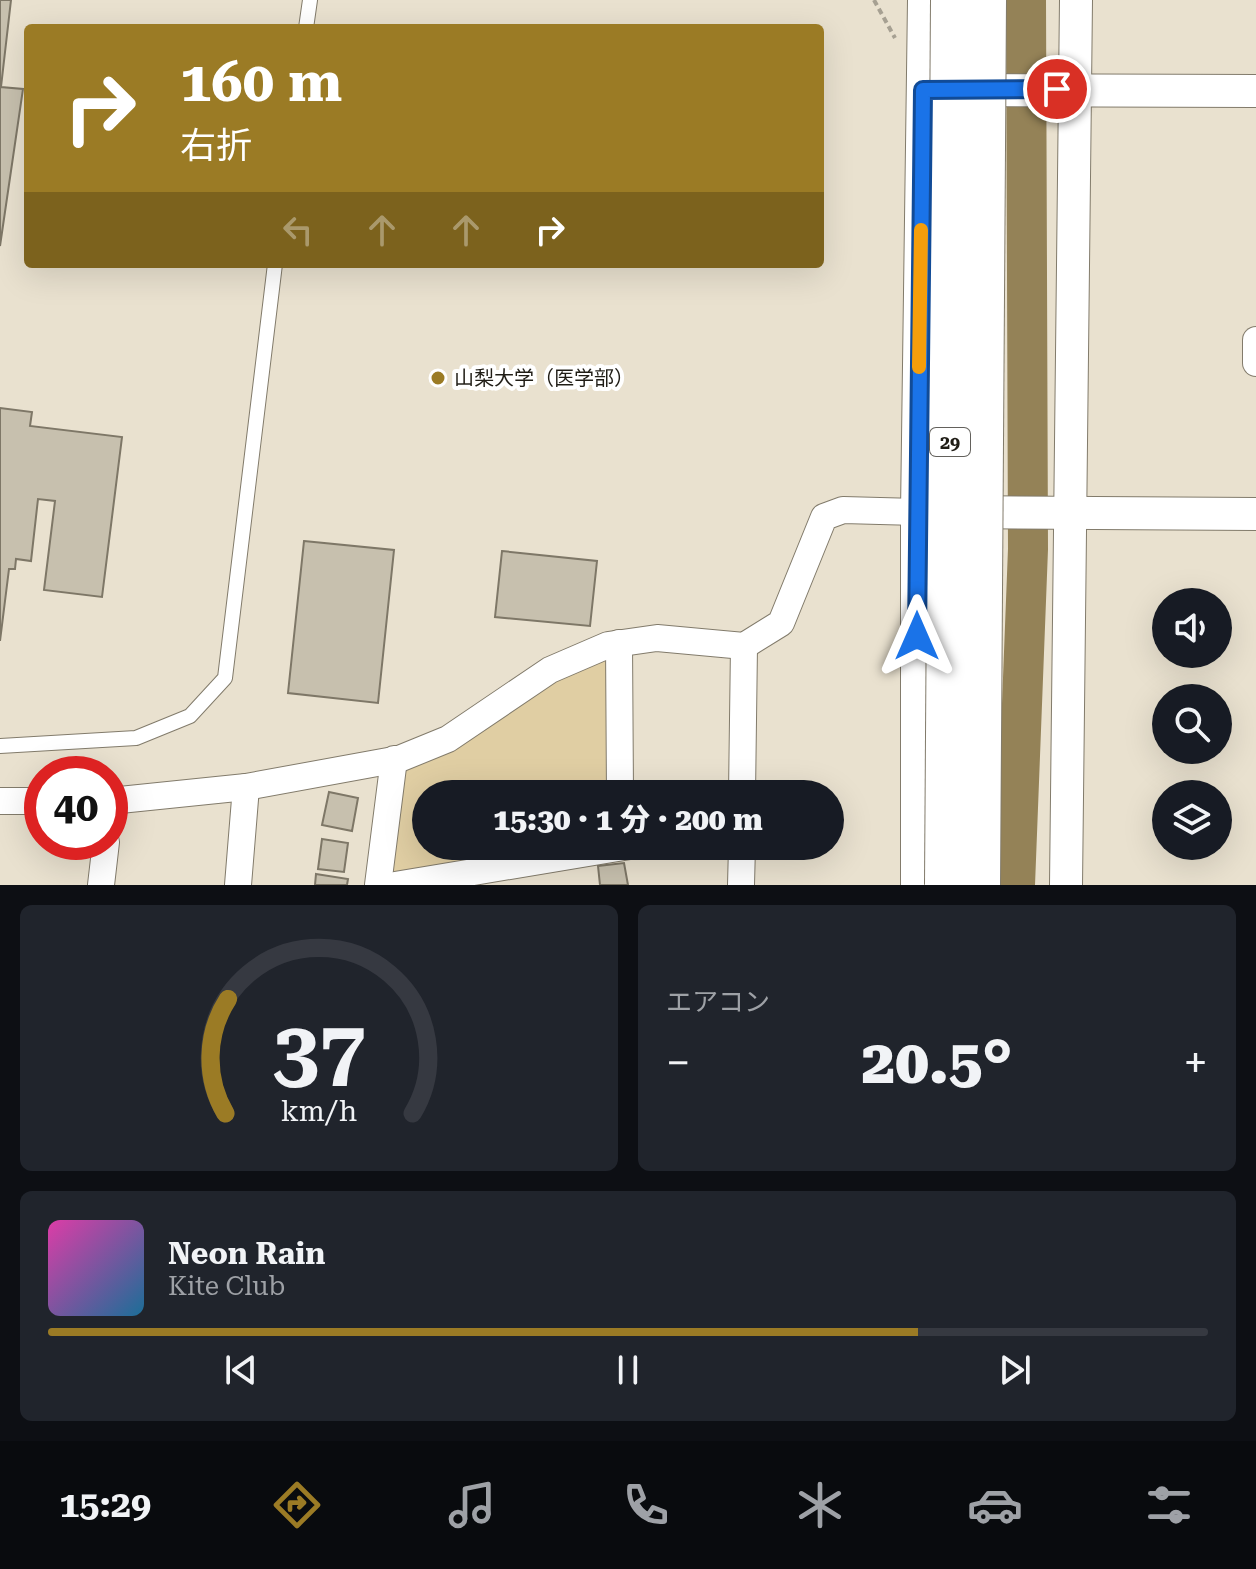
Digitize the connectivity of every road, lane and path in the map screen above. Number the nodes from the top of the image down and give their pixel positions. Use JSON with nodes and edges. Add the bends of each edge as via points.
{"nodes":[{"id":1,"x":310,"y":0,"type":"edge"},
{"id":2,"x":924,"y":0,"type":"edge"},
{"id":3,"x":953,"y":0,"type":"edge"},
{"id":4,"x":984,"y":0,"type":"edge"},
{"id":5,"x":1076,"y":0,"type":"edge"},
{"id":6,"x":307,"y":24,"type":"edge"},
{"id":7,"x":1075,"y":89,"type":"junction"},
{"id":8,"x":923,"y":90,"type":"junction"},
{"id":9,"x":1256,"y":91,"type":"edge"},
{"id":10,"x":275,"y":268,"type":"edge"},
{"id":11,"x":1256,"y":340,"type":"edge"},
{"id":12,"x":1256,"y":363,"type":"edge"},
{"id":13,"x":917,"y":512,"type":"junction"},
{"id":14,"x":1071,"y":513,"type":"junction"},
{"id":15,"x":1256,"y":514,"type":"edge"},
{"id":16,"x":619,"y":643,"type":"junction"},
{"id":17,"x":744,"y":646,"type":"junction"},
{"id":18,"x":0,"y":746,"type":"edge"},
{"id":19,"x":394,"y":759,"type":"junction"},
{"id":20,"x":620,"y":780,"type":"edge"},
{"id":21,"x":742,"y":780,"type":"edge"},
{"id":22,"x":246,"y":787,"type":"junction"},
{"id":23,"x":0,"y":801,"type":"edge"},
{"id":24,"x":24,"y":801,"type":"edge"},
{"id":25,"x":128,"y":802,"type":"edge"},
{"id":26,"x":104,"y":860,"type":"edge"},
{"id":27,"x":545,"y":860,"type":"edge"},
{"id":28,"x":742,"y":860,"type":"edge"},
{"id":29,"x":101,"y":885,"type":"edge"},
{"id":30,"x":238,"y":885,"type":"edge"},
{"id":31,"x":378,"y":885,"type":"edge"},
{"id":32,"x":395,"y":885,"type":"edge"},
{"id":33,"x":741,"y":885,"type":"edge"},
{"id":34,"x":917,"y":885,"type":"edge"},
{"id":35,"x":947,"y":885,"type":"edge"},
{"id":36,"x":978,"y":885,"type":"edge"},
{"id":37,"x":1066,"y":885,"type":"edge"}],
"edges":[{"from":1,"to":6,"type":"lane"},
{"from":2,"to":8,"type":"street"},
{"from":3,"to":35,"type":"highway","number":"29","bridge":true},
{"from":4,"to":36,"type":"highway","number":"29","bridge":true},
{"from":5,"to":7,"type":"street"},
{"from":7,"to":8,"type":"street"},
{"from":7,"to":9,"type":"street"},
{"from":7,"to":14,"type":"street"},
{"from":8,"to":13,"type":"street"},
{"from":10,"to":18,"type":"lane","via":[[225,678],[190,716],[136,738]]},
{"from":11,"to":12,"type":"street"},
{"from":13,"to":14,"type":"street"},
{"from":13,"to":17,"type":"street","via":[[843,510],[824,517],[781,623]]},
{"from":13,"to":34,"type":"street"},
{"from":14,"to":15,"type":"street"},
{"from":14,"to":37,"type":"street"},
{"from":16,"to":17,"type":"street","via":[[657,638]]},
{"from":16,"to":19,"type":"street","via":[[550,670],[448,739]]},
{"from":16,"to":20,"type":"street"},
{"from":17,"to":21,"type":"street"},
{"from":19,"to":22,"type":"street"},
{"from":19,"to":31,"type":"street"},
{"from":22,"to":25,"type":"street"},
{"from":22,"to":30,"type":"street"},
{"from":23,"to":24,"type":"street"},
{"from":26,"to":29,"type":"street"},
{"from":27,"to":32,"type":"street"},
{"from":28,"to":33,"type":"street"}]}
